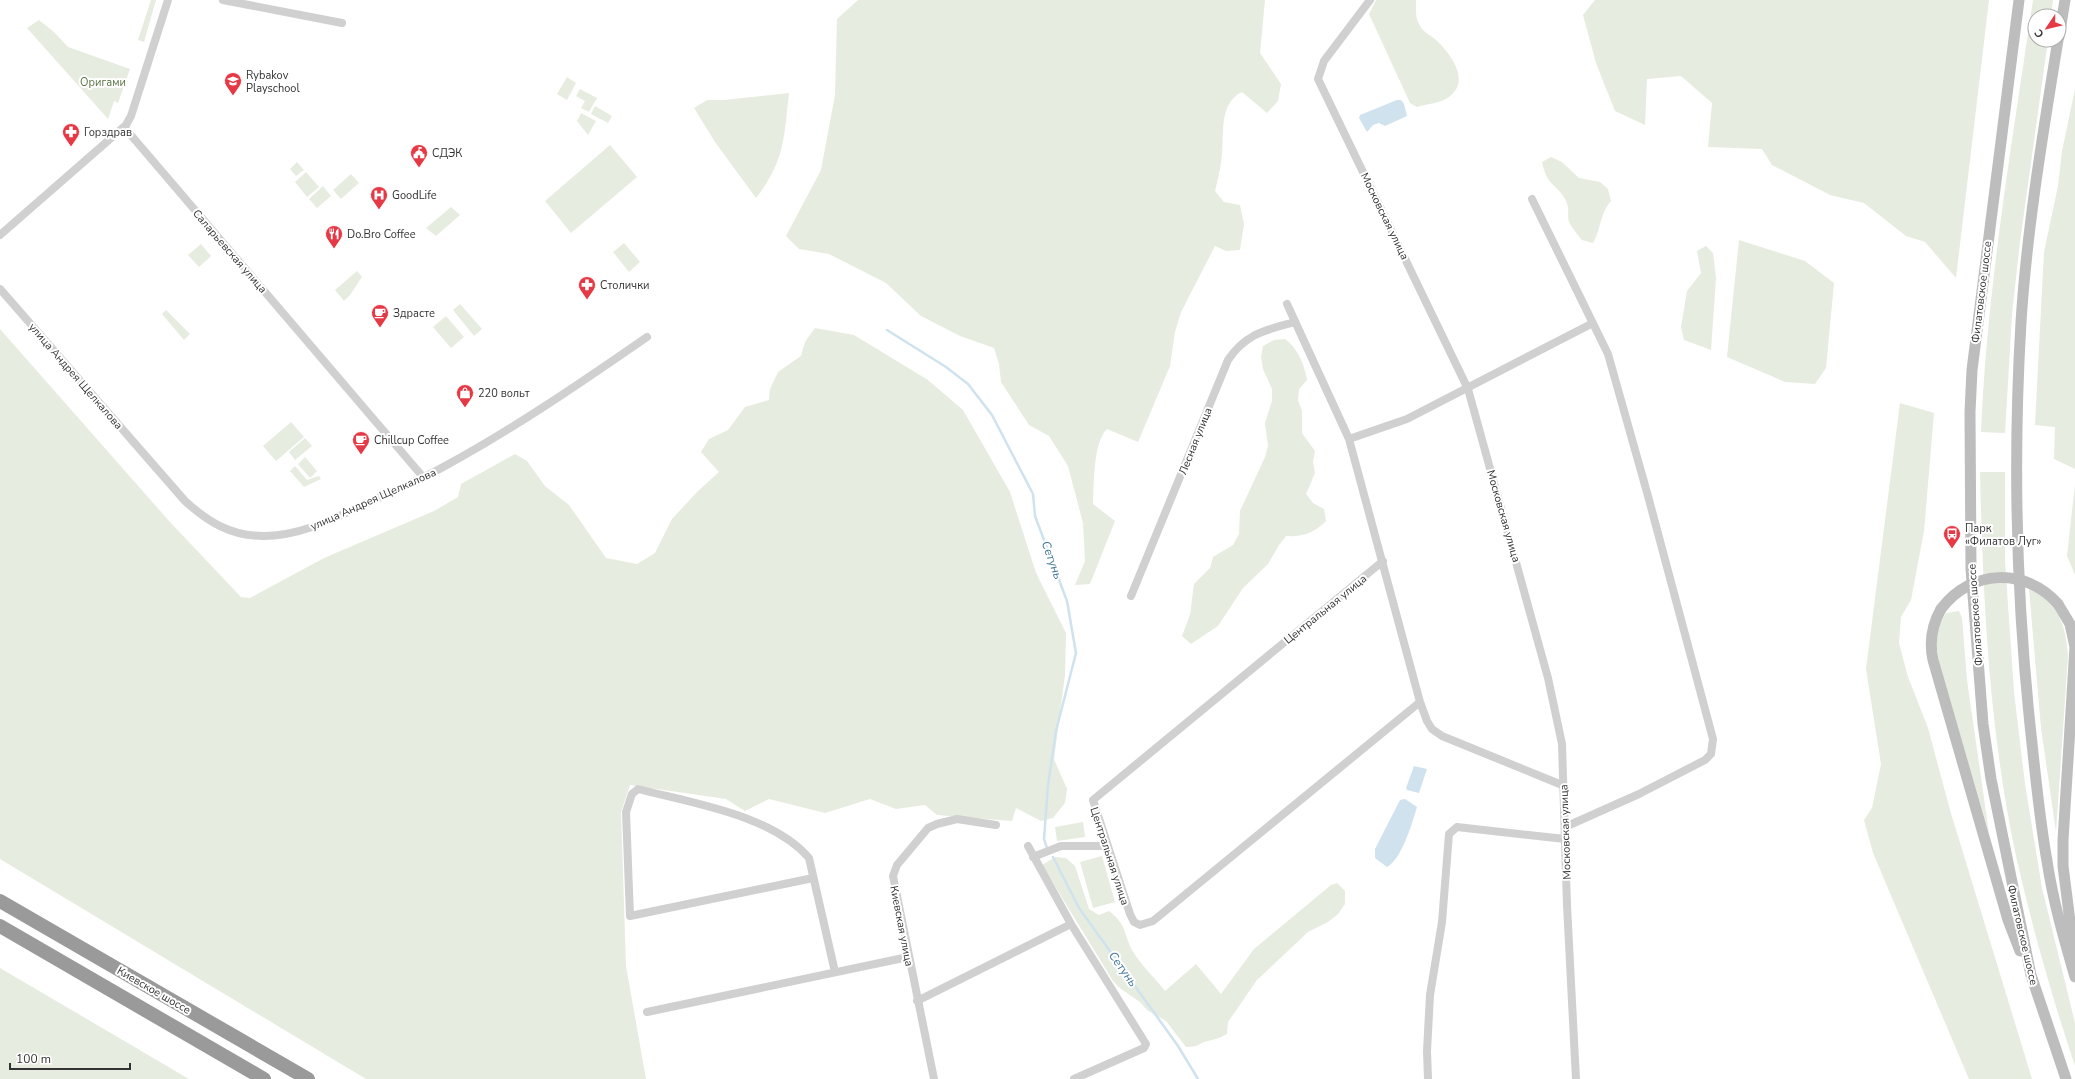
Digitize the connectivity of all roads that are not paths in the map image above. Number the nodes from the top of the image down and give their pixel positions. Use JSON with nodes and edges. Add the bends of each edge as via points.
{"nodes":[{"id":1,"x":168,"y":0,"type":"edge"},
{"id":2,"x":222,"y":0,"type":"edge"},
{"id":3,"x":1370,"y":0,"type":"edge"},
{"id":4,"x":2019,"y":0,"type":"edge"},
{"id":5,"x":342,"y":23,"type":"dead end"},
{"id":6,"x":2057,"y":48,"type":"edge"},
{"id":7,"x":124,"y":127,"type":"junction"},
{"id":8,"x":1532,"y":199,"type":"dead end"},
{"id":9,"x":0,"y":235,"type":"edge"},
{"id":10,"x":0,"y":289,"type":"edge"},
{"id":11,"x":1287,"y":304,"type":"dead end"},
{"id":12,"x":1296,"y":322,"type":"junction"},
{"id":13,"x":1593,"y":322,"type":"junction"},
{"id":14,"x":647,"y":338,"type":"dead end"},
{"id":15,"x":1468,"y":389,"type":"junction"},
{"id":16,"x":1350,"y":439,"type":"junction"},
{"id":17,"x":423,"y":477,"type":"junction"},
{"id":18,"x":1383,"y":561,"type":"junction"},
{"id":19,"x":1131,"y":596,"type":"dead end"},
{"id":20,"x":1420,"y":702,"type":"junction"},
{"id":21,"x":1562,"y":785,"type":"junction"},
{"id":22,"x":996,"y":825,"type":"dead end"},
{"id":23,"x":1565,"y":826,"type":"junction"},
{"id":24,"x":1565,"y":839,"type":"junction"},
{"id":25,"x":1028,"y":846,"type":"dead end"},
{"id":26,"x":1107,"y":846,"type":"junction"},
{"id":27,"x":1033,"y":857,"type":"junction"},
{"id":28,"x":813,"y":878,"type":"junction"},
{"id":29,"x":0,"y":901,"type":"edge"},
{"id":30,"x":1071,"y":924,"type":"junction"},
{"id":31,"x":0,"y":926,"type":"edge"},
{"id":32,"x":908,"y":958,"type":"junction"},
{"id":33,"x":2075,"y":958,"type":"edge"},
{"id":34,"x":835,"y":972,"type":"junction"},
{"id":35,"x":2031,"y":975,"type":"junction"},
{"id":36,"x":2075,"y":977,"type":"edge"},
{"id":37,"x":917,"y":1001,"type":"junction"},
{"id":38,"x":647,"y":1012,"type":"dead end"},
{"id":39,"x":264,"y":1079,"type":"edge"},
{"id":40,"x":308,"y":1079,"type":"edge"},
{"id":41,"x":934,"y":1079,"type":"edge"},
{"id":42,"x":1074,"y":1079,"type":"edge"},
{"id":43,"x":1428,"y":1079,"type":"edge"},
{"id":44,"x":1576,"y":1079,"type":"edge"},
{"id":45,"x":2066,"y":1079,"type":"edge"}],
"edges":[{"from":1,"to":7,"type":"street","via":[[130,116]]},
{"from":2,"to":5,"type":"street"},
{"from":3,"to":15,"type":"street","name":"Московская улица","via":[[1324,61],[1318,79]]},
{"from":4,"to":35,"type":"main road","name":"Филатовское шоссе","via":[[1972,370],[1971,545],[1973,603],[1986,744]]},
{"from":6,"to":36,"type":"main road","via":[[2021,321],[2016,535],[2022,645],[2039,808],[2054,898]]},
{"from":7,"to":9,"type":"street"},
{"from":7,"to":17,"type":"street","name":"Саларьевская улица"},
{"from":8,"to":13,"type":"street"},
{"from":10,"to":17,"type":"street","name":"улица Андрея Щелкалова","via":[[185,501],[217,526],[249,535],[295,533],[326,522]]},
{"from":11,"to":12,"type":"street"},
{"from":12,"to":16,"type":"street"},
{"from":12,"to":19,"type":"street","name":"Лесная улица","via":[[1268,329],[1249,338],[1237,346],[1228,360]]},
{"from":13,"to":15,"type":"street"},
{"from":13,"to":23,"type":"street","via":[[1610,362],[1714,739],[1711,754],[1705,760],[1639,794]]},
{"from":14,"to":17,"type":"street","name":"улица Андрея Щелкалова","via":[[505,430]]},
{"from":15,"to":16,"type":"street","via":[[1408,419]]},
{"from":15,"to":21,"type":"street","name":"Московская улица","via":[[1557,716],[1562,744]]},
{"from":16,"to":18,"type":"street"},
{"from":18,"to":20,"type":"street"},
{"from":18,"to":26,"type":"street","name":"Центральная улица","via":[[1094,797],[1092,803]]},
{"from":20,"to":21,"type":"street","via":[[1432,728],[1442,736]]},
{"from":20,"to":26,"type":"street","name":"Центральная улица","via":[[1153,921],[1140,925],[1134,922]]},
{"from":21,"to":23,"type":"street","name":"Московская улица"},
{"from":22,"to":32,"type":"street","name":"Киевская улица","via":[[957,819],[937,824],[928,828],[897,865],[895,887]]},
{"from":23,"to":24,"type":"street","name":"Московская улица"},
{"from":24,"to":43,"type":"street","via":[[1457,827],[1449,834],[1441,934],[1430,995]]},
{"from":24,"to":44,"type":"street","name":"Московская улица"},
{"from":25,"to":27,"type":"street"},
{"from":26,"to":27,"type":"street","via":[[1062,846]]},
{"from":27,"to":30,"type":"street"},
{"from":28,"to":28,"type":"street","via":[[630,916],[626,812],[632,794],[638,789],[748,818],[775,830],[799,846],[809,858]]},
{"from":28,"to":34,"type":"street"},
{"from":29,"to":40,"type":"highway","name":"Киевское шоссе"},
{"from":30,"to":37,"type":"street"},
{"from":30,"to":42,"type":"street","via":[[1146,1044],[1144,1048]]},
{"from":31,"to":39,"type":"highway","name":"Киевское шоссе"},
{"from":32,"to":34,"type":"street"},
{"from":32,"to":37,"type":"street","name":"Киевская улица"},
{"from":33,"to":35,"type":"main road","bridge":true,"via":[[2063,850],[2075,647],[2070,624],[2058,604],[2031,583],[2001,576],[1986,578],[1970,583],[1952,596],[1941,609],[1932,636],[1933,660],[2008,920]]},
{"from":34,"to":38,"type":"street"},
{"from":35,"to":45,"type":"main road","name":"Филатовское шоссе"},
{"from":37,"to":41,"type":"street","name":"Киевская улица"}]}
